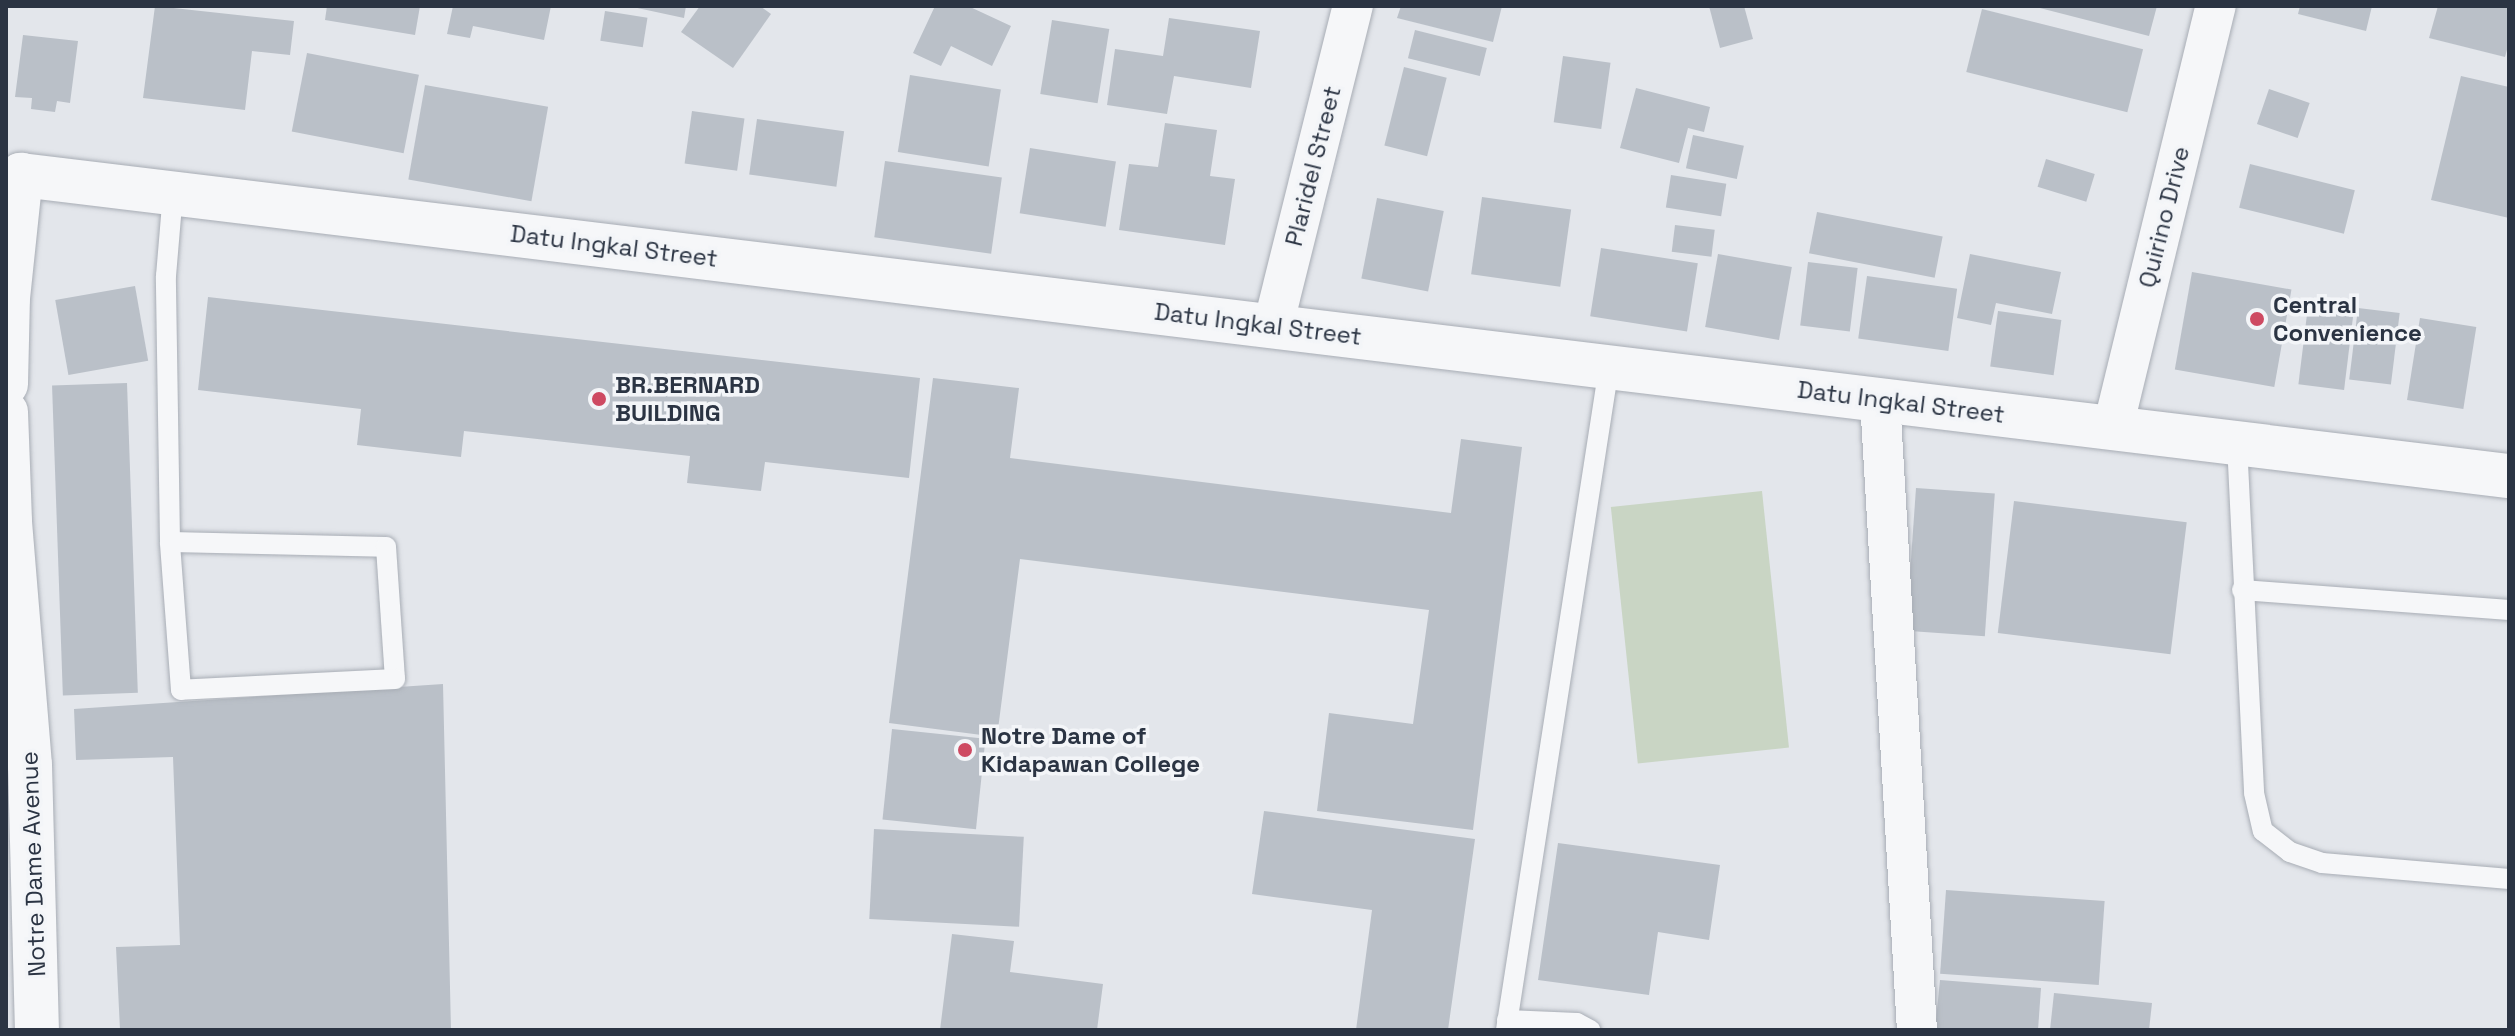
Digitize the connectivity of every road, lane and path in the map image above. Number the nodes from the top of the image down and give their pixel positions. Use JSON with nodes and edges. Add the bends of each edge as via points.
{"nodes":[{"id":1,"x":1353,"y":6,"type":"edge"},
{"id":2,"x":2216,"y":6,"type":"edge"},
{"id":3,"x":14,"y":174,"type":"edge"},
{"id":4,"x":173,"y":193,"type":"junction"},
{"id":5,"x":1273,"y":326,"type":"junction"},
{"id":6,"x":1609,"y":367,"type":"junction"},
{"id":7,"x":6,"y":384,"type":"edge"},
{"id":8,"x":1880,"y":400,"type":"junction"},
{"id":9,"x":6,"y":412,"type":"edge"},
{"id":10,"x":2113,"y":427,"type":"junction"},
{"id":11,"x":2237,"y":443,"type":"junction"},
{"id":12,"x":2509,"y":476,"type":"edge"},
{"id":13,"x":170,"y":542,"type":"junction"},
{"id":14,"x":2242,"y":590,"type":"junction"},
{"id":15,"x":2509,"y":610,"type":"edge"},
{"id":16,"x":19,"y":853,"type":"edge"},
{"id":17,"x":2509,"y":879,"type":"edge"},
{"id":18,"x":1507,"y":1025,"type":"edge"},
{"id":19,"x":37,"y":1030,"type":"edge"},
{"id":20,"x":1590,"y":1030,"type":"edge"},
{"id":21,"x":1917,"y":1030,"type":"edge"}],
"edges":[{"from":1,"to":5,"type":"street","name":"Plaridel Street"},
{"from":2,"to":10,"type":"street","name":"Quirino Drive"},
{"from":3,"to":4,"type":"street","name":"Datu Ingkal Street"},
{"from":3,"to":7,"type":"street"},
{"from":4,"to":5,"type":"street","name":"Datu Ingkal Street"},
{"from":4,"to":13,"type":"lane","via":[[166,276]]},
{"from":5,"to":6,"type":"street","name":"Datu Ingkal Street"},
{"from":6,"to":8,"type":"street","name":"Datu Ingkal Street"},
{"from":6,"to":18,"type":"lane"},
{"from":8,"to":10,"type":"street","name":"Datu Ingkal Street"},
{"from":8,"to":21,"type":"street"},
{"from":9,"to":16,"type":"street","name":"Notre Dame Avenue","via":[[30,765]]},
{"from":10,"to":11,"type":"street","name":"Datu Ingkal Street"},
{"from":11,"to":12,"type":"street","name":"Datu Ingkal Street"},
{"from":11,"to":14,"type":"lane"},
{"from":13,"to":13,"type":"lane","via":[[386,547],[395,679],[181,690]]},
{"from":14,"to":15,"type":"lane"},
{"from":14,"to":17,"type":"lane","via":[[2254,793],[2263,831],[2290,852],[2322,863]]},
{"from":16,"to":19,"type":"street","name":"Notre Dame Avenue"},
{"from":18,"to":20,"type":"lane","via":[[1577,1023]]}]}
